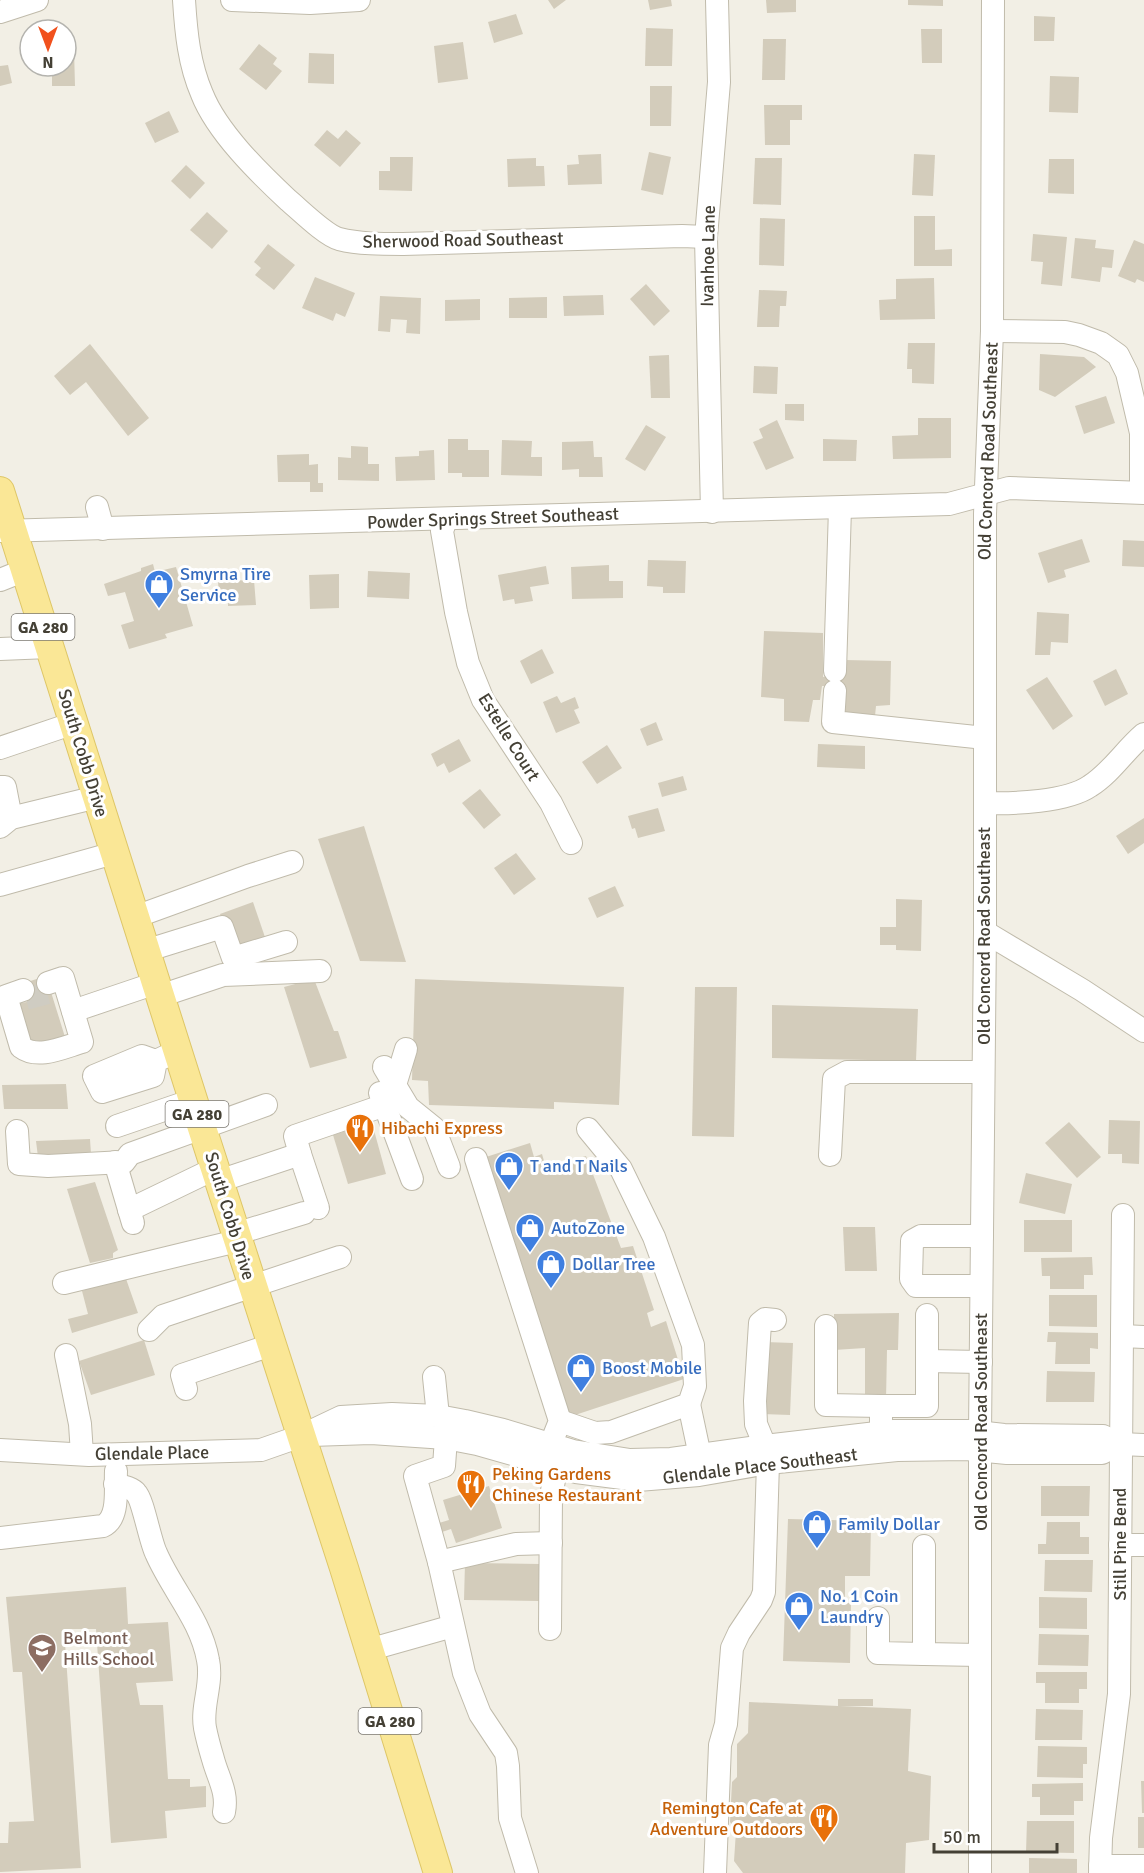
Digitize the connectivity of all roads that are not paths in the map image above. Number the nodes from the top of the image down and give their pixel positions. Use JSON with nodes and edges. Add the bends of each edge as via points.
{"nodes":[{"id":1,"x":37,"y":0,"type":"edge"},
{"id":2,"x":184,"y":0,"type":"edge"},
{"id":3,"x":232,"y":0,"type":"edge"},
{"id":4,"x":359,"y":0,"type":"edge"},
{"id":5,"x":717,"y":0,"type":"edge"},
{"id":6,"x":993,"y":0,"type":"edge"},
{"id":7,"x":0,"y":12,"type":"edge"},
{"id":8,"x":706,"y":237,"type":"junction"},
{"id":9,"x":992,"y":331,"type":"junction"},
{"id":10,"x":0,"y":491,"type":"edge"},
{"id":11,"x":1143,"y":492,"type":"edge"},
{"id":12,"x":986,"y":495,"type":"junction"},
{"id":13,"x":840,"y":508,"type":"junction"},
{"id":14,"x":712,"y":512,"type":"junction"},
{"id":15,"x":446,"y":520,"type":"junction"},
{"id":16,"x":6,"y":531,"type":"edge"},
{"id":17,"x":13,"y":575,"type":"edge"},
{"id":18,"x":50,"y":647,"type":"junction"},
{"id":19,"x":0,"y":649,"type":"edge"},
{"id":20,"x":74,"y":723,"type":"junction"},
{"id":21,"x":1144,"y":734,"type":"edge"},
{"id":22,"x":985,"y":738,"type":"junction"},
{"id":23,"x":0,"y":748,"type":"edge"},
{"id":24,"x":0,"y":787,"type":"edge"},
{"id":25,"x":97,"y":797,"type":"junction"},
{"id":26,"x":985,"y":803,"type":"junction"},
{"id":27,"x":6,"y":822,"type":"edge"},
{"id":28,"x":571,"y":843,"type":"dead end"},
{"id":29,"x":114,"y":852,"type":"junction"},
{"id":30,"x":292,"y":862,"type":"dead end"},
{"id":31,"x":0,"y":885,"type":"edge"},
{"id":32,"x":135,"y":917,"type":"junction"},
{"id":33,"x":985,"y":932,"type":"junction"},
{"id":34,"x":286,"y":942,"type":"dead end"},
{"id":35,"x":146,"y":951,"type":"junction"},
{"id":36,"x":320,"y":971,"type":"dead end"},
{"id":37,"x":55,"y":987,"type":"dead end"},
{"id":38,"x":158,"y":990,"type":"junction"},
{"id":39,"x":19,"y":998,"type":"dead end"},
{"id":40,"x":74,"y":1011,"type":"junction"},
{"id":41,"x":1144,"y":1031,"type":"edge"},
{"id":42,"x":406,"y":1049,"type":"dead end"},
{"id":43,"x":166,"y":1056,"type":"junction"},
{"id":44,"x":983,"y":1072,"type":"junction"},
{"id":45,"x":384,"y":1082,"type":"junction"},
{"id":46,"x":98,"y":1084,"type":"dead end"},
{"id":47,"x":193,"y":1100,"type":"junction"},
{"id":48,"x":266,"y":1105,"type":"dead end"},
{"id":49,"x":117,"y":1126,"type":"dead end"},
{"id":50,"x":202,"y":1128,"type":"junction"},
{"id":51,"x":588,"y":1130,"type":"dead end"},
{"id":52,"x":17,"y":1131,"type":"dead end"},
{"id":53,"x":300,"y":1154,"type":"junction"},
{"id":54,"x":830,"y":1155,"type":"dead end"},
{"id":55,"x":122,"y":1158,"type":"junction"},
{"id":56,"x":476,"y":1159,"type":"dead end"},
{"id":57,"x":449,"y":1167,"type":"dead end"},
{"id":58,"x":217,"y":1175,"type":"junction"},
{"id":59,"x":412,"y":1179,"type":"dead end"},
{"id":60,"x":1123,"y":1215,"type":"dead end"},
{"id":61,"x":982,"y":1236,"type":"junction"},
{"id":62,"x":236,"y":1237,"type":"junction"},
{"id":63,"x":340,"y":1257,"type":"dead end"},
{"id":64,"x":63,"y":1283,"type":"dead end"},
{"id":65,"x":252,"y":1286,"type":"junction"},
{"id":66,"x":981,"y":1286,"type":"junction"},
{"id":67,"x":927,"y":1315,"type":"dead end"},
{"id":68,"x":775,"y":1320,"type":"dead end"},
{"id":69,"x":826,"y":1326,"type":"dead end"},
{"id":70,"x":149,"y":1330,"type":"dead end"},
{"id":71,"x":1133,"y":1337,"type":"edge"},
{"id":72,"x":270,"y":1345,"type":"junction"},
{"id":73,"x":66,"y":1355,"type":"dead end"},
{"id":74,"x":927,"y":1361,"type":"junction"},
{"id":75,"x":981,"y":1362,"type":"junction"},
{"id":76,"x":434,"y":1377,"type":"dead end"},
{"id":77,"x":186,"y":1389,"type":"dead end"},
{"id":78,"x":689,"y":1404,"type":"junction"},
{"id":79,"x":881,"y":1406,"type":"junction"},
{"id":80,"x":438,"y":1416,"type":"junction"},
{"id":81,"x":560,"y":1421,"type":"junction"},
{"id":82,"x":881,"y":1432,"type":"junction"},
{"id":83,"x":301,"y":1436,"type":"junction"},
{"id":84,"x":446,"y":1438,"type":"junction"},
{"id":85,"x":981,"y":1442,"type":"junction"},
{"id":86,"x":1120,"y":1444,"type":"junction"},
{"id":87,"x":1144,"y":1445,"type":"edge"},
{"id":88,"x":0,"y":1450,"type":"edge"},
{"id":89,"x":82,"y":1454,"type":"junction"},
{"id":90,"x":117,"y":1454,"type":"junction"},
{"id":91,"x":766,"y":1454,"type":"junction"},
{"id":92,"x":553,"y":1455,"type":"junction"},
{"id":93,"x":702,"y":1465,"type":"junction"},
{"id":94,"x":115,"y":1484,"type":"junction"},
{"id":95,"x":0,"y":1538,"type":"edge"},
{"id":96,"x":551,"y":1543,"type":"junction"},
{"id":97,"x":1120,"y":1545,"type":"junction"},
{"id":98,"x":1144,"y":1545,"type":"edge"},
{"id":99,"x":924,"y":1546,"type":"dead end"},
{"id":100,"x":439,"y":1562,"type":"junction"},
{"id":101,"x":878,"y":1618,"type":"dead end"},
{"id":102,"x":453,"y":1626,"type":"junction"},
{"id":103,"x":550,"y":1629,"type":"dead end"},
{"id":104,"x":368,"y":1650,"type":"junction"},
{"id":105,"x":924,"y":1654,"type":"junction"},
{"id":106,"x":980,"y":1655,"type":"junction"},
{"id":107,"x":224,"y":1812,"type":"dead end"},
{"id":108,"x":1144,"y":1866,"type":"edge"},
{"id":109,"x":1100,"y":1869,"type":"edge"},
{"id":110,"x":438,"y":1873,"type":"edge"},
{"id":111,"x":527,"y":1873,"type":"edge"},
{"id":112,"x":715,"y":1873,"type":"edge"},
{"id":113,"x":980,"y":1873,"type":"edge"}],
"edges":[{"from":1,"to":7,"type":"street"},
{"from":2,"to":8,"type":"street","name":"Sherwood Road Southeast","via":[[187,44],[202,95],[217,120],[253,167],[336,238],[403,244]]},
{"from":3,"to":4,"type":"street"},
{"from":5,"to":8,"type":"street","name":"Ivanhoe Lane","via":[[719,82]]},
{"from":6,"to":9,"type":"street","name":"Old Concord Road Southeast"},
{"from":8,"to":14,"type":"street","name":"Ivanhoe Lane"},
{"from":9,"to":11,"type":"street","via":[[1079,335],[1118,355],[1127,373],[1141,433]]},
{"from":9,"to":12,"type":"street","name":"Old Concord Road Southeast"},
{"from":10,"to":16,"type":"main road","name":"South Cobb Drive","number":"GA 280"},
{"from":11,"to":12,"type":"street","name":"Powder Springs Street Southeast","via":[[1009,488]]},
{"from":12,"to":13,"type":"street","name":"Powder Springs Street Southeast","via":[[949,504]]},
{"from":12,"to":22,"type":"street","name":"Old Concord Road Southeast"},
{"from":13,"to":14,"type":"street","name":"Powder Springs Street Southeast"},
{"from":13,"to":22,"type":"street","via":[[833,722]]},
{"from":14,"to":15,"type":"street","name":"Powder Springs Street Southeast"},
{"from":15,"to":16,"type":"street","name":"Powder Springs Street Southeast","via":[[100,518]]},
{"from":15,"to":28,"type":"street","name":"Estelle Court","via":[[442,531],[468,663],[483,700],[551,803]]},
{"from":16,"to":17,"type":"main road","name":"South Cobb Drive","number":"GA 280"},
{"from":17,"to":18,"type":"main road","name":"South Cobb Drive","number":"GA 280"},
{"from":18,"to":19,"type":"street"},
{"from":18,"to":20,"type":"main road","name":"South Cobb Drive","number":"GA 280"},
{"from":20,"to":23,"type":"street"},
{"from":20,"to":25,"type":"main road","name":"South Cobb Drive","number":"GA 280"},
{"from":21,"to":26,"type":"street","via":[[1089,787],[1051,799]]},
{"from":22,"to":26,"type":"street","name":"Old Concord Road Southeast"},
{"from":24,"to":27,"type":"street","via":[[5,787]]},
{"from":25,"to":27,"type":"street"},
{"from":25,"to":29,"type":"main road","name":"South Cobb Drive","number":"GA 280"},
{"from":26,"to":33,"type":"street","name":"Old Concord Road Southeast"},
{"from":29,"to":31,"type":"street"},
{"from":29,"to":32,"type":"main road","name":"South Cobb Drive","number":"GA 280"},
{"from":30,"to":32,"type":"street"},
{"from":32,"to":35,"type":"main road","name":"South Cobb Drive","number":"GA 280"},
{"from":33,"to":41,"type":"street"},
{"from":33,"to":44,"type":"street","name":"Old Concord Road Southeast"},
{"from":34,"to":35,"type":"street","via":[[233,958],[222,927]]},
{"from":35,"to":38,"type":"main road","name":"South Cobb Drive","number":"GA 280"},
{"from":36,"to":38,"type":"street","via":[[223,975]]},
{"from":37,"to":40,"type":"street"},
{"from":38,"to":40,"type":"street"},
{"from":38,"to":43,"type":"main road","name":"South Cobb Drive","number":"GA 280"},
{"from":39,"to":40,"type":"street","via":[[21,1047],[26,1051],[39,1053],[82,1041]]},
{"from":42,"to":45,"type":"street"},
{"from":43,"to":46,"type":"street","via":[[142,1056]]},
{"from":43,"to":47,"type":"main road","name":"South Cobb Drive","number":"GA 280"},
{"from":44,"to":54,"type":"street","via":[[847,1072],[834,1079]]},
{"from":44,"to":61,"type":"street","name":"Old Concord Road Southeast"},
{"from":45,"to":53,"type":"street","via":[[295,1136]]},
{"from":45,"to":57,"type":"street","via":[[434,1128]]},
{"from":45,"to":59,"type":"street"},
{"from":47,"to":49,"type":"street"},
{"from":47,"to":50,"type":"main road","name":"South Cobb Drive","number":"GA 280"},
{"from":48,"to":50,"type":"street"},
{"from":50,"to":55,"type":"street"},
{"from":50,"to":58,"type":"main road","name":"South Cobb Drive","number":"GA 280"},
{"from":51,"to":78,"type":"street","via":[[621,1169],[654,1237],[693,1345],[695,1386]]},
{"from":52,"to":55,"type":"street","via":[[19,1164],[48,1166]]},
{"from":53,"to":58,"type":"street"},
{"from":53,"to":62,"type":"street","via":[[311,1210]]},
{"from":55,"to":58,"type":"street","via":[[131,1216]]},
{"from":56,"to":81,"type":"street"},
{"from":58,"to":62,"type":"main road","name":"South Cobb Drive","number":"GA 280"},
{"from":60,"to":71,"type":"street","name":"Still Pine Bend"},
{"from":61,"to":66,"type":"street","name":"Old Concord Road Southeast"},
{"from":61,"to":66,"type":"street","via":[[921,1236],[912,1241],[911,1279],[916,1286]]},
{"from":62,"to":64,"type":"street"},
{"from":62,"to":65,"type":"main road","name":"South Cobb Drive","number":"GA 280"},
{"from":63,"to":65,"type":"street"},
{"from":65,"to":70,"type":"street","via":[[163,1316]]},
{"from":65,"to":72,"type":"main road","name":"South Cobb Drive","number":"GA 280"},
{"from":66,"to":75,"type":"street","name":"Old Concord Road Southeast"},
{"from":67,"to":74,"type":"street"},
{"from":68,"to":91,"type":"street","via":[[760,1323],[756,1424]]},
{"from":69,"to":79,"type":"street","via":[[826,1405]]},
{"from":71,"to":86,"type":"street","name":"Still Pine Bend"},
{"from":72,"to":77,"type":"street","via":[[182,1375]]},
{"from":72,"to":83,"type":"main road","name":"South Cobb Drive","number":"GA 280"},
{"from":73,"to":89,"type":"street"},
{"from":74,"to":75,"type":"street"},
{"from":74,"to":79,"type":"street","via":[[927,1406]]},
{"from":75,"to":85,"type":"street","name":"Old Concord Road Southeast"},
{"from":76,"to":80,"type":"street"},
{"from":78,"to":81,"type":"street","via":[[611,1432],[595,1432]]},
{"from":78,"to":93,"type":"street"},
{"from":79,"to":82,"type":"street"},
{"from":80,"to":83,"type":"street","name":"Glendale Place Southeast","via":[[341,1417]]},
{"from":80,"to":92,"type":"street","name":"Glendale Place Southeast","via":[[484,1425]]},
{"from":81,"to":92,"type":"street"},
{"from":82,"to":85,"type":"street","name":"Glendale Place Southeast","via":[[927,1430]]},
{"from":82,"to":91,"type":"street","name":"Glendale Place Southeast"},
{"from":83,"to":84,"type":"street","name":"Glendale Place Southeast","via":[[371,1433]]},
{"from":83,"to":90,"type":"street","name":"Glendale Place","via":[[261,1450],[205,1448]]},
{"from":83,"to":104,"type":"main road","name":"South Cobb Drive","number":"GA 280"},
{"from":84,"to":92,"type":"street","name":"Glendale Place Southeast"},
{"from":84,"to":100,"type":"street","via":[[444,1466],[415,1476]]},
{"from":85,"to":86,"type":"street","via":[[1006,1454],[1103,1436]]},
{"from":85,"to":91,"type":"street","name":"Glendale Place Southeast","via":[[897,1450]]},
{"from":85,"to":106,"type":"street","name":"Old Concord Road Southeast"},
{"from":86,"to":87,"type":"street"},
{"from":86,"to":97,"type":"street","name":"Still Pine Bend"},
{"from":88,"to":89,"type":"street","name":"Glendale Place"},
{"from":89,"to":90,"type":"street","name":"Glendale Place"},
{"from":90,"to":94,"type":"street"},
{"from":91,"to":93,"type":"street","name":"Glendale Place Southeast"},
{"from":91,"to":112,"type":"street","via":[[764,1592],[732,1648],[726,1724],[720,1744]]},
{"from":92,"to":93,"type":"street","name":"Glendale Place Southeast","via":[[576,1472],[628,1479],[665,1479]]},
{"from":92,"to":96,"type":"street"},
{"from":94,"to":95,"type":"street","via":[[114,1513],[108,1524]]},
{"from":94,"to":107,"type":"street","via":[[135,1491],[141,1499],[155,1552],[197,1623],[210,1682],[204,1725],[225,1791]]},
{"from":96,"to":100,"type":"street","via":[[516,1544]]},
{"from":96,"to":103,"type":"street"},
{"from":97,"to":98,"type":"street"},
{"from":97,"to":109,"type":"street","name":"Still Pine Bend","via":[[1119,1694]]},
{"from":99,"to":105,"type":"street"},
{"from":100,"to":102,"type":"street"},
{"from":101,"to":105,"type":"street","via":[[878,1653]]},
{"from":102,"to":104,"type":"street"},
{"from":102,"to":111,"type":"street","via":[[476,1706],[506,1753],[510,1818]]},
{"from":104,"to":110,"type":"main road","name":"South Cobb Drive","number":"GA 280"},
{"from":105,"to":106,"type":"street"},
{"from":106,"to":113,"type":"street","name":"Old Concord Road Southeast"},
{"from":108,"to":109,"type":"street"}]}
